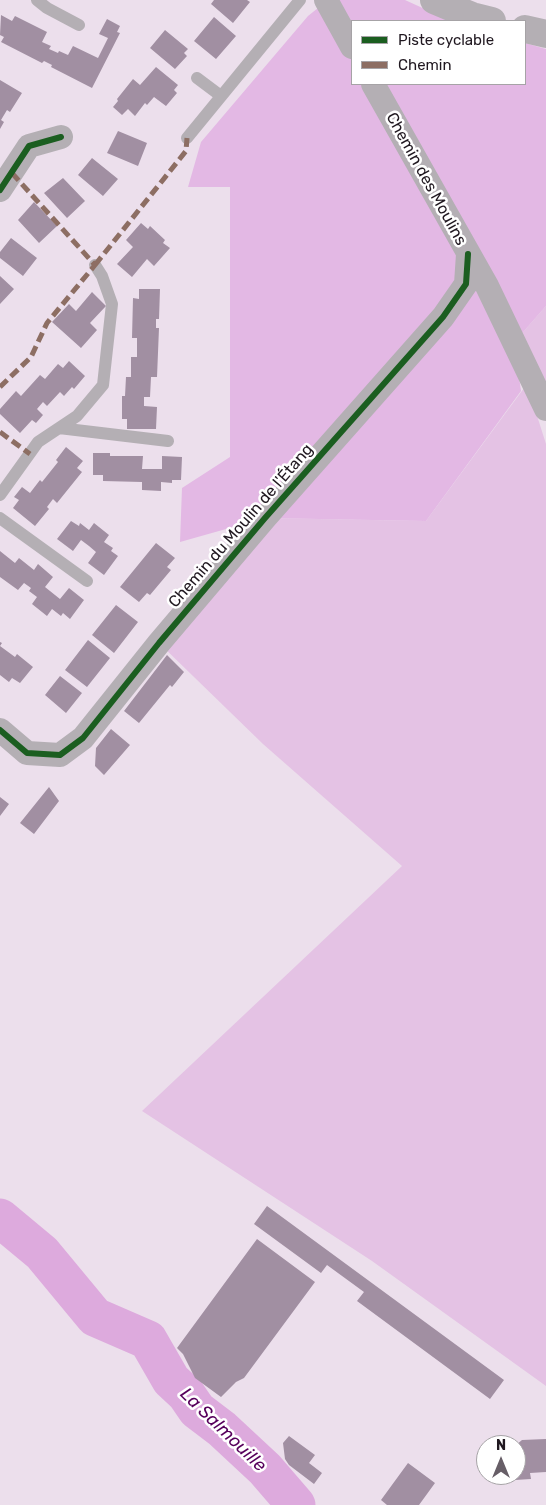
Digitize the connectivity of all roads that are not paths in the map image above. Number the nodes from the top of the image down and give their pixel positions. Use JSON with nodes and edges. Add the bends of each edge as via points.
{"nodes":[{"id":1,"x":37,"y":0,"type":"edge"},
{"id":2,"x":300,"y":0,"type":"edge"},
{"id":3,"x":326,"y":0,"type":"edge"},
{"id":4,"x":434,"y":0,"type":"edge"},
{"id":5,"x":488,"y":20,"type":"edge"},
{"id":6,"x":79,"y":25,"type":"dead end"},
{"id":7,"x":526,"y":29,"type":"edge"},
{"id":8,"x":546,"y":34,"type":"edge"},
{"id":9,"x":351,"y":45,"type":"edge"},
{"id":10,"x":197,"y":78,"type":"dead end"},
{"id":11,"x":374,"y":85,"type":"edge"},
{"id":12,"x":221,"y":96,"type":"junction"},
{"id":13,"x":61,"y":136,"type":"dead end"},
{"id":14,"x":187,"y":138,"type":"dead end"},
{"id":15,"x":0,"y":190,"type":"edge"},
{"id":16,"x":468,"y":254,"type":"junction"},
{"id":17,"x":95,"y":265,"type":"dead end"},
{"id":18,"x":546,"y":409,"type":"edge"},
{"id":19,"x":59,"y":428,"type":"junction"},
{"id":20,"x":168,"y":441,"type":"dead end"},
{"id":21,"x":0,"y":495,"type":"edge"},
{"id":22,"x":0,"y":518,"type":"edge"},
{"id":23,"x":87,"y":581,"type":"dead end"},
{"id":24,"x":0,"y":730,"type":"edge"}],
"edges":[{"from":1,"to":6,"type":"lane"},
{"from":2,"to":12,"type":"lane"},
{"from":3,"to":9,"type":"street"},
{"from":4,"to":5,"type":"street"},
{"from":7,"to":8,"type":"street"},
{"from":10,"to":12,"type":"lane"},
{"from":11,"to":16,"type":"street","name":"Chemin des Moulins"},
{"from":12,"to":14,"type":"lane"},
{"from":13,"to":15,"type":"street","via":[[29,146]]},
{"from":16,"to":18,"type":"street","name":"Chemin des Moulins","via":[[488,286]]},
{"from":16,"to":24,"type":"street","name":"Chemin du Moulin de l'Étang","via":[[466,284],[443,317],[265,518],[83,738],[60,755],[27,753]]},
{"from":17,"to":19,"type":"lane","via":[[112,304],[103,385],[77,416]]},
{"from":19,"to":20,"type":"lane"},
{"from":19,"to":21,"type":"lane","via":[[38,442]]},
{"from":22,"to":23,"type":"lane"}]}
